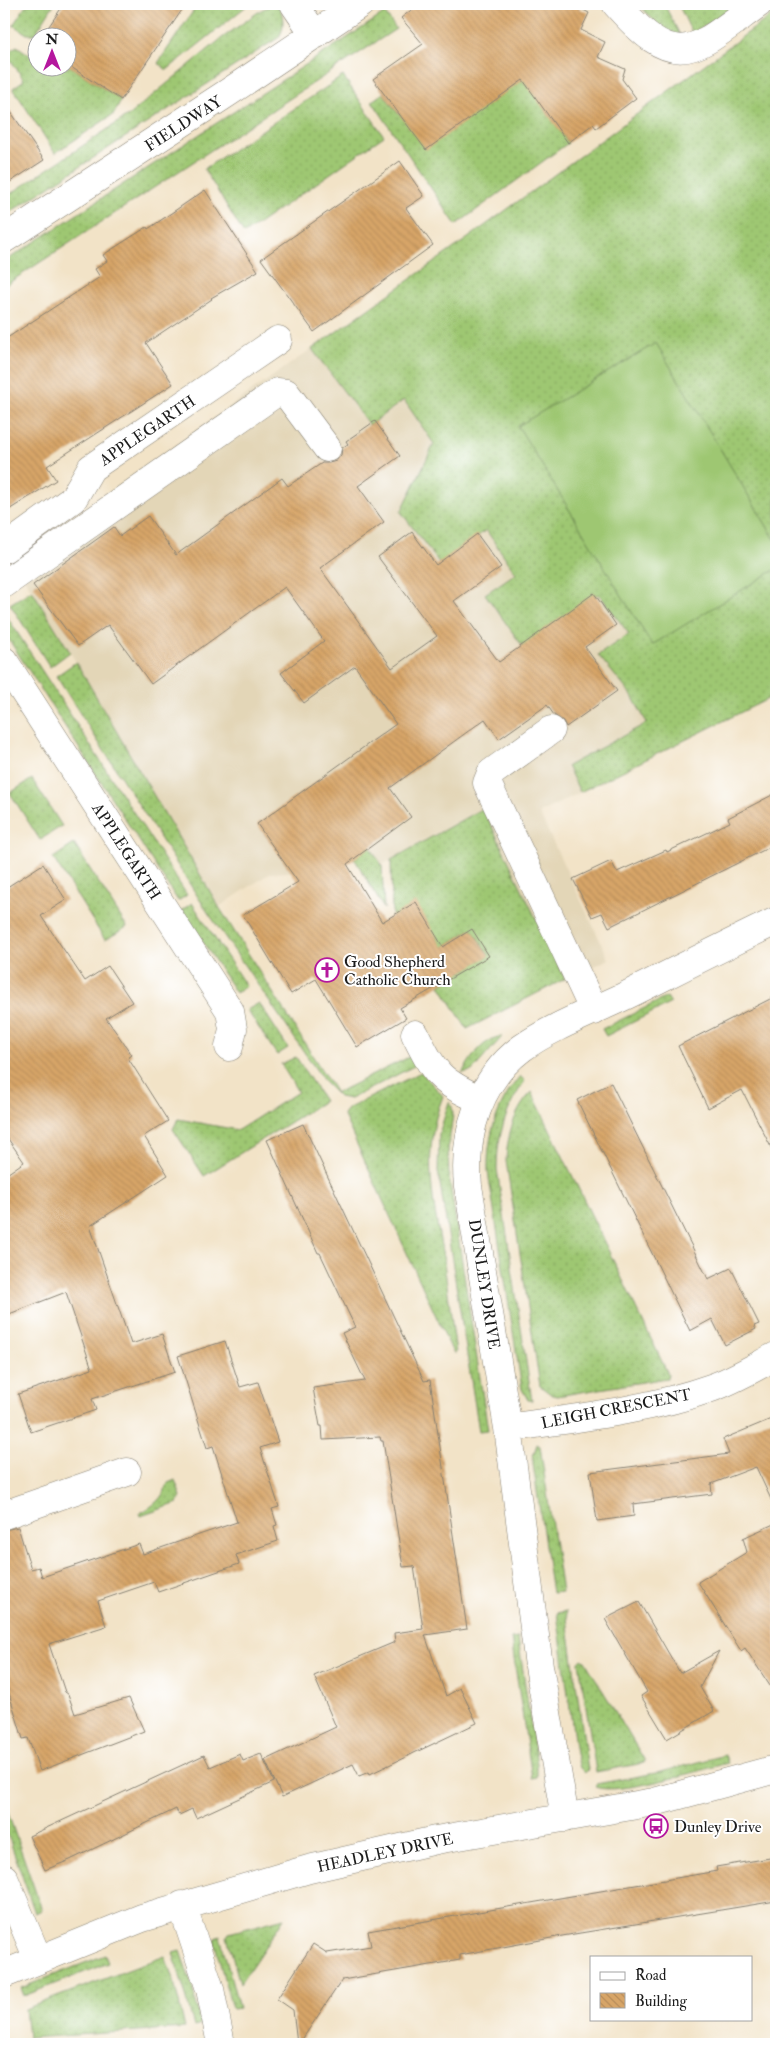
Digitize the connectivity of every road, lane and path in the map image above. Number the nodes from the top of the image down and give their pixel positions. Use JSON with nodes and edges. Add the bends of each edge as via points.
{"nodes":[{"id":1,"x":294,"y":4,"type":"edge"},
{"id":2,"x":360,"y":4,"type":"edge"},
{"id":3,"x":616,"y":4,"type":"edge"},
{"id":4,"x":758,"y":4,"type":"edge"},
{"id":5,"x":315,"y":35,"type":"junction"},
{"id":6,"x":4,"y":239,"type":"edge"},
{"id":7,"x":278,"y":340,"type":"dead end"},
{"id":8,"x":327,"y":448,"type":"dead end"},
{"id":9,"x":4,"y":549,"type":"edge"},
{"id":10,"x":4,"y":584,"type":"edge"},
{"id":11,"x":4,"y":661,"type":"edge"},
{"id":12,"x":552,"y":730,"type":"dead end"},
{"id":13,"x":776,"y":921,"type":"edge"},
{"id":14,"x":594,"y":1011,"type":"junction"},
{"id":15,"x":415,"y":1034,"type":"dead end"},
{"id":16,"x":229,"y":1047,"type":"dead end"},
{"id":17,"x":480,"y":1100,"type":"junction"},
{"id":18,"x":776,"y":1356,"type":"edge"},
{"id":19,"x":508,"y":1428,"type":"junction"},
{"id":20,"x":127,"y":1472,"type":"dead end"},
{"id":21,"x":4,"y":1515,"type":"edge"},
{"id":22,"x":776,"y":1769,"type":"edge"},
{"id":23,"x":565,"y":1818,"type":"junction"},
{"id":24,"x":4,"y":1878,"type":"edge"},
{"id":25,"x":182,"y":1905,"type":"junction"},
{"id":26,"x":38,"y":1959,"type":"junction"},
{"id":27,"x":4,"y":1974,"type":"edge"},
{"id":28,"x":221,"y":2044,"type":"edge"}],
"edges":[{"from":1,"to":5,"type":"street"},
{"from":2,"to":5,"type":"street","name":"FIELDWAY"},
{"from":3,"to":4,"type":"street","via":[[651,40],[664,47],[679,49],[693,48],[706,42]]},
{"from":5,"to":6,"type":"street","name":"FIELDWAY"},
{"from":7,"to":9,"type":"street","name":"APPLEGARTH","via":[[91,468],[73,499]]},
{"from":8,"to":10,"type":"street","via":[[286,393],[276,392]]},
{"from":11,"to":16,"type":"street","name":"APPLEGARTH","via":[[230,1011],[233,1029]]},
{"from":12,"to":14,"type":"street","via":[[490,774],[487,783]]},
{"from":13,"to":14,"type":"street","name":"DUNLEY DRIVE"},
{"from":14,"to":17,"type":"street","name":"DUNLEY DRIVE","via":[[522,1048],[500,1070]]},
{"from":15,"to":17,"type":"street","via":[[442,1078]]},
{"from":17,"to":19,"type":"street","name":"DUNLEY DRIVE","via":[[467,1146],[467,1171]]},
{"from":18,"to":19,"type":"street","name":"LEIGH CRESCENT","via":[[726,1382],[664,1402]]},
{"from":19,"to":23,"type":"street","name":"DUNLEY DRIVE","via":[[539,1666]]},
{"from":20,"to":21,"type":"street"},
{"from":22,"to":23,"type":"street","name":"HEADLEY DRIVE","via":[[663,1800]]},
{"from":23,"to":25,"type":"street","name":"HEADLEY DRIVE","via":[[375,1853]]},
{"from":24,"to":26,"type":"street"},
{"from":25,"to":26,"type":"street","name":"HEADLEY DRIVE"},
{"from":25,"to":28,"type":"street","via":[[210,1989]]},
{"from":26,"to":27,"type":"street","name":"HEADLEY DRIVE"}]}
